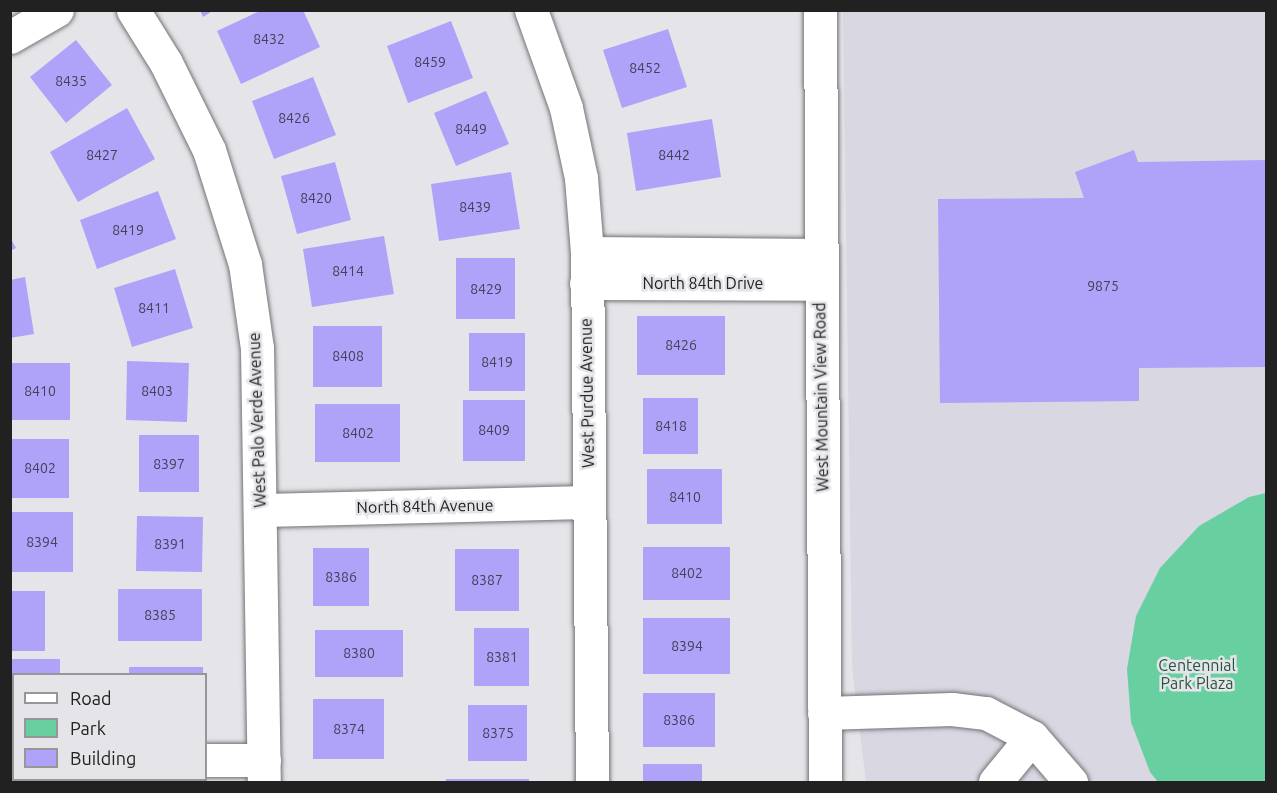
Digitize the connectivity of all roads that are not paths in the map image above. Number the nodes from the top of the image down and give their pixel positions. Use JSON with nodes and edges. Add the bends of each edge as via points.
{"nodes":[{"id":1,"x":57,"y":10,"type":"edge"},
{"id":2,"x":133,"y":10,"type":"edge"},
{"id":3,"x":531,"y":10,"type":"edge"},
{"id":4,"x":820,"y":10,"type":"edge"},
{"id":5,"x":10,"y":37,"type":"edge"},
{"id":6,"x":586,"y":268,"type":"junction"},
{"id":7,"x":820,"y":269,"type":"junction"},
{"id":8,"x":589,"y":502,"type":"junction"},
{"id":9,"x":260,"y":510,"type":"junction"},
{"id":10,"x":824,"y":713,"type":"junction"},
{"id":11,"x":1032,"y":737,"type":"junction"},
{"id":12,"x":207,"y":760,"type":"edge"},
{"id":13,"x":264,"y":771,"type":"edge"},
{"id":14,"x":1069,"y":782,"type":"edge"},
{"id":15,"x":592,"y":783,"type":"edge"},
{"id":16,"x":825,"y":783,"type":"edge"},
{"id":17,"x":995,"y":783,"type":"edge"}],
"edges":[{"from":1,"to":5,"type":"street"},
{"from":2,"to":9,"type":"street","name":"West Palo Verde Avenue","via":[[166,63],[209,150],[245,264],[257,348]]},
{"from":3,"to":6,"type":"street","name":"West Purdue Avenue","via":[[566,108],[581,178]]},
{"from":4,"to":7,"type":"street","name":"West Mountain View Road"},
{"from":6,"to":7,"type":"street","name":"North 84th Drive"},
{"from":6,"to":8,"type":"street","name":"West Purdue Avenue"},
{"from":7,"to":10,"type":"street","name":"West Mountain View Road"},
{"from":8,"to":9,"type":"street","name":"North 84th Avenue"},
{"from":8,"to":15,"type":"street","name":"West Purdue Avenue"},
{"from":9,"to":13,"type":"street","name":"West Palo Verde Avenue"},
{"from":10,"to":11,"type":"street","via":[[952,709],[986,713]]},
{"from":10,"to":16,"type":"street","name":"West Mountain View Road"},
{"from":11,"to":14,"type":"street"},
{"from":11,"to":17,"type":"street"},
{"from":12,"to":13,"type":"street"}]}
